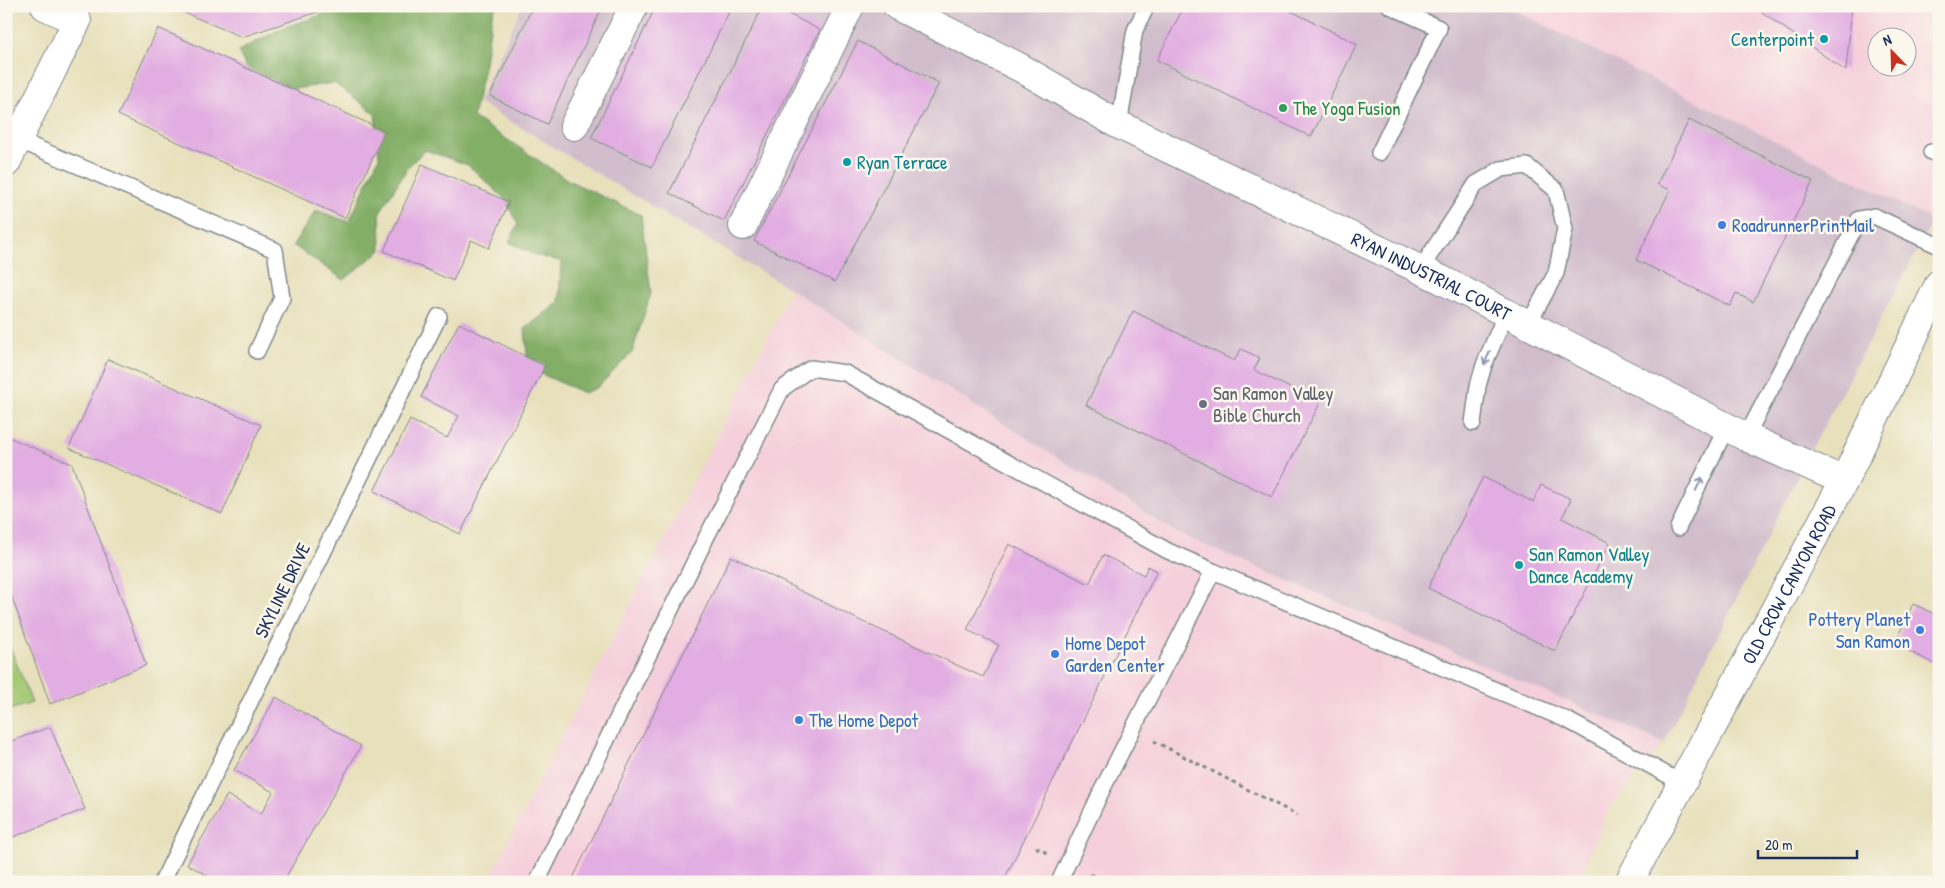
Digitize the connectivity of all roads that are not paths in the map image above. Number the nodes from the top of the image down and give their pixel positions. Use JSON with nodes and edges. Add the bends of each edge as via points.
{"nodes":[{"id":1,"x":45,"y":6,"type":"edge"},
{"id":2,"x":634,"y":6,"type":"edge"},
{"id":3,"x":850,"y":6,"type":"edge"},
{"id":4,"x":897,"y":6,"type":"edge"},
{"id":5,"x":1148,"y":6,"type":"edge"},
{"id":6,"x":1390,"y":6,"type":"edge"},
{"id":7,"x":1119,"y":125,"type":"junction"},
{"id":8,"x":574,"y":126,"type":"dead end"},
{"id":9,"x":12,"y":151,"type":"edge"},
{"id":10,"x":1379,"y":152,"type":"dead end"},
{"id":11,"x":743,"y":226,"type":"dead end"},
{"id":12,"x":1939,"y":246,"type":"edge"},
{"id":13,"x":1420,"y":270,"type":"junction"},
{"id":14,"x":1939,"y":284,"type":"edge"},
{"id":15,"x":439,"y":316,"type":"dead end"},
{"id":16,"x":1517,"y":319,"type":"junction"},
{"id":17,"x":257,"y":351,"type":"dead end"},
{"id":18,"x":1472,"y":423,"type":"dead end"},
{"id":19,"x":1736,"y":432,"type":"junction"},
{"id":20,"x":1844,"y":481,"type":"junction"},
{"id":21,"x":1678,"y":528,"type":"dead end"},
{"id":22,"x":1213,"y":571,"type":"junction"},
{"id":23,"x":1682,"y":783,"type":"junction"},
{"id":24,"x":162,"y":882,"type":"edge"},
{"id":25,"x":537,"y":882,"type":"edge"},
{"id":26,"x":1059,"y":882,"type":"edge"},
{"id":27,"x":1629,"y":882,"type":"edge"}],
"edges":[{"from":1,"to":9,"type":"street","via":[[77,21]]},
{"from":2,"to":8,"type":"street"},
{"from":3,"to":11,"type":"street"},
{"from":4,"to":7,"type":"street","name":"RYAN INDUSTRIAL COURT","via":[[1021,68]]},
{"from":5,"to":7,"type":"lane","via":[[1135,30]]},
{"from":6,"to":10,"type":"lane","via":[[1439,28]]},
{"from":7,"to":13,"type":"street","name":"RYAN INDUSTRIAL COURT"},
{"from":9,"to":17,"type":"lane","via":[[275,250],[282,298]]},
{"from":12,"to":19,"type":"lane","via":[[1874,216],[1860,219]]},
{"from":13,"to":16,"type":"street","name":"RYAN INDUSTRIAL COURT"},
{"from":13,"to":16,"type":"lane","via":[[1476,184],[1501,170],[1527,166],[1556,190],[1565,229],[1556,272]]},
{"from":14,"to":20,"type":"street","name":"OLD CROW CANYON ROAD"},
{"from":15,"to":24,"type":"lane","name":"SKYLINE DRIVE"},
{"from":16,"to":18,"type":"lane","one_way":true,"via":[[1484,365]]},
{"from":16,"to":19,"type":"street","name":"RYAN INDUSTRIAL COURT"},
{"from":19,"to":20,"type":"street","name":"RYAN INDUSTRIAL COURT"},
{"from":21,"to":19,"type":"lane","one_way":true},
{"from":20,"to":23,"type":"street","name":"OLD CROW CANYON ROAD"},
{"from":22,"to":23,"type":"lane","via":[[1567,720]]},
{"from":22,"to":25,"type":"lane","via":[[1168,551],[845,373],[811,368],[782,389]]},
{"from":22,"to":26,"type":"lane"},
{"from":23,"to":27,"type":"street","name":"OLD CROW CANYON ROAD"}]}
